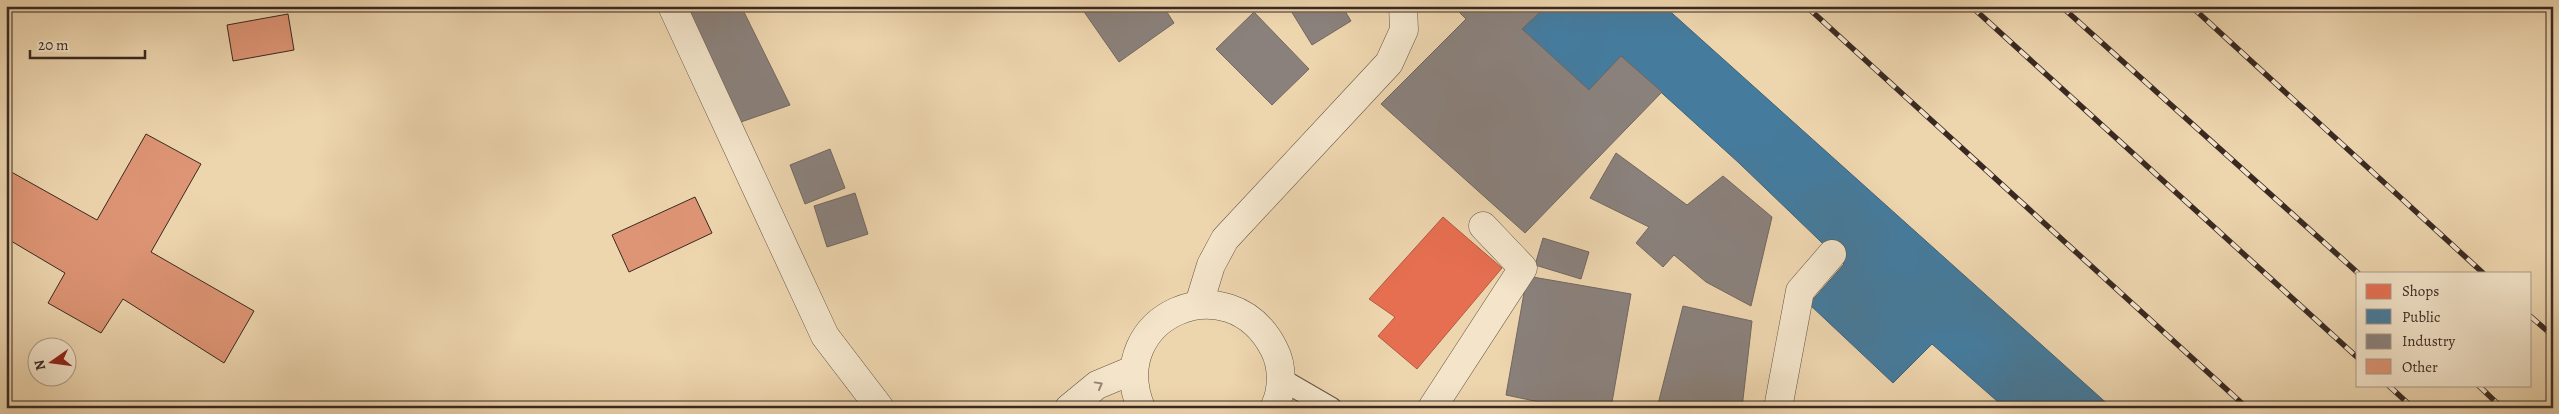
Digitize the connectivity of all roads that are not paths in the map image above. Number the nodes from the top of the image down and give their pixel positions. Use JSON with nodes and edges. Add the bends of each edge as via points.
{"nodes":[{"id":1,"x":672,"y":6,"type":"edge"},
{"id":2,"x":1403,"y":6,"type":"edge"},
{"id":3,"x":1483,"y":226,"type":"dead end"},
{"id":4,"x":1832,"y":254,"type":"dead end"},
{"id":5,"x":1199,"y":304,"type":"junction"},
{"id":6,"x":1133,"y":370,"type":"junction"},
{"id":7,"x":1281,"y":379,"type":"junction"},
{"id":8,"x":880,"y":408,"type":"edge"},
{"id":9,"x":1069,"y":408,"type":"edge"},
{"id":10,"x":1141,"y":408,"type":"edge"},
{"id":11,"x":1274,"y":408,"type":"edge"},
{"id":12,"x":1331,"y":408,"type":"edge"},
{"id":13,"x":1432,"y":408,"type":"edge"},
{"id":14,"x":1778,"y":408,"type":"edge"}],
"edges":[{"from":1,"to":8,"type":"street","via":[[825,336]]},
{"from":2,"to":5,"type":"street","via":[[1404,30],[1389,63],[1225,239],[1211,265]]},
{"from":3,"to":13,"type":"street","via":[[1523,268]]},
{"from":4,"to":14,"type":"street","via":[[1800,291]]},
{"from":5,"to":6,"type":"street","via":[[1175,310],[1154,325],[1140,346]]},
{"from":5,"to":7,"type":"street","via":[[1224,306],[1254,321],[1266,333],[1278,356]]},
{"from":9,"to":6,"type":"street","one_way":true,"via":[[1097,385]]},
{"from":6,"to":10,"type":"street"},
{"from":7,"to":11,"type":"street"},
{"from":7,"to":12,"type":"lane"}]}
